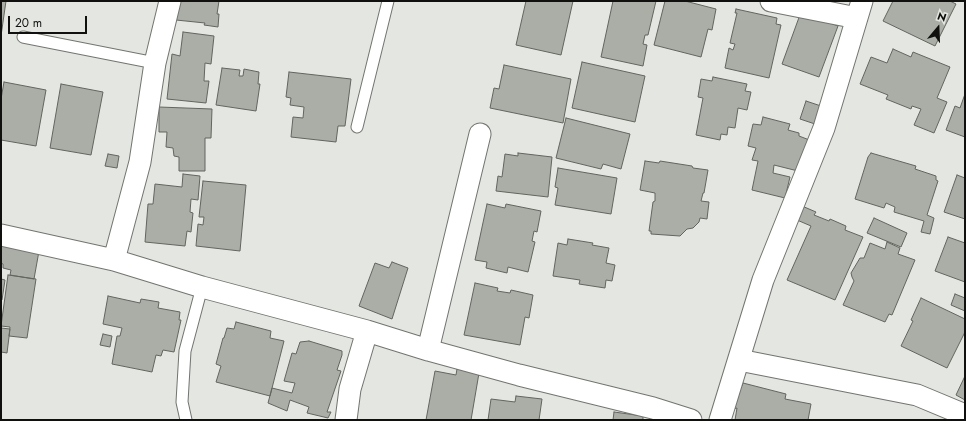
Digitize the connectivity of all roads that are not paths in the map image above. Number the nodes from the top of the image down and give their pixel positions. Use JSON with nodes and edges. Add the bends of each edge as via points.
{"nodes":[{"id":1,"x":170,"y":1,"type":"edge"},
{"id":2,"x":388,"y":1,"type":"edge"},
{"id":3,"x":771,"y":1,"type":"edge"},
{"id":4,"x":859,"y":10,"type":"edge"},
{"id":5,"x":23,"y":37,"type":"dead end"},
{"id":6,"x":155,"y":63,"type":"junction"},
{"id":7,"x":357,"y":127,"type":"dead end"},
{"id":8,"x":480,"y":134,"type":"dead end"},
{"id":9,"x":1,"y":235,"type":"edge"},
{"id":10,"x":114,"y":260,"type":"junction"},
{"id":11,"x":202,"y":287,"type":"junction"},
{"id":12,"x":367,"y":331,"type":"junction"},
{"id":13,"x":428,"y":350,"type":"junction"},
{"id":14,"x":739,"y":360,"type":"junction"},
{"id":15,"x":965,"y":415,"type":"edge"},
{"id":16,"x":186,"y":420,"type":"edge"},
{"id":17,"x":346,"y":420,"type":"edge"},
{"id":18,"x":691,"y":420,"type":"edge"},
{"id":19,"x":720,"y":420,"type":"edge"}],
"edges":[{"from":1,"to":6,"type":"street"},
{"from":2,"to":7,"type":"lane"},
{"from":3,"to":4,"type":"street"},
{"from":4,"to":14,"type":"street","via":[[824,128],[763,280]]},
{"from":5,"to":6,"type":"lane"},
{"from":6,"to":10,"type":"street","via":[[140,162]]},
{"from":8,"to":13,"type":"street"},
{"from":9,"to":10,"type":"street"},
{"from":10,"to":11,"type":"street"},
{"from":11,"to":12,"type":"street"},
{"from":11,"to":16,"type":"lane","via":[[185,351],[182,402]]},
{"from":12,"to":13,"type":"street"},
{"from":12,"to":17,"type":"street","via":[[350,388]]},
{"from":13,"to":18,"type":"street"},
{"from":14,"to":15,"type":"street","via":[[917,395]]},
{"from":14,"to":19,"type":"street"}]}
